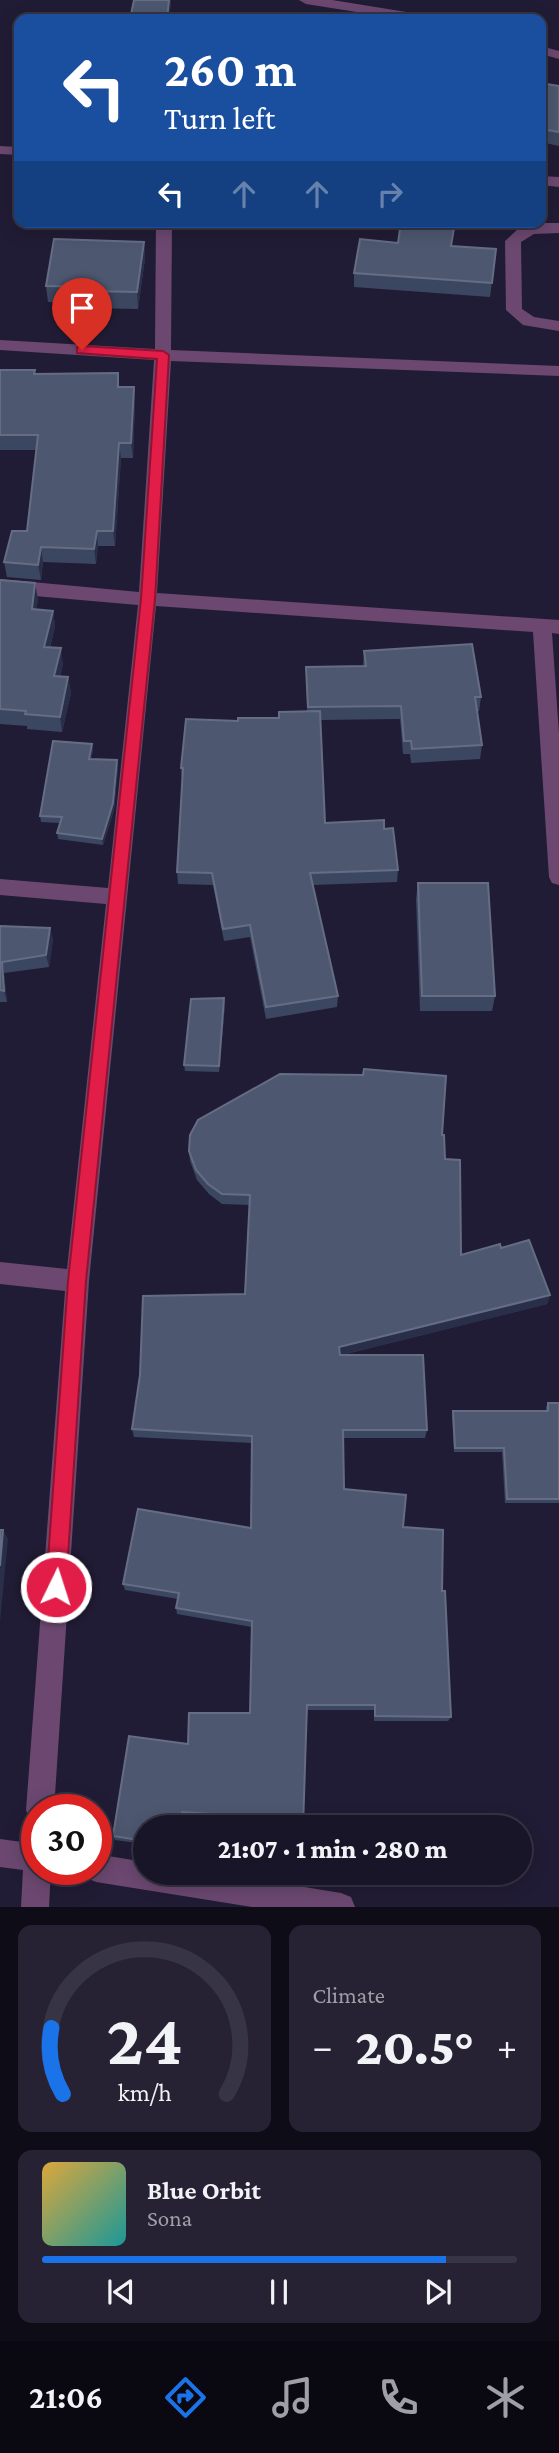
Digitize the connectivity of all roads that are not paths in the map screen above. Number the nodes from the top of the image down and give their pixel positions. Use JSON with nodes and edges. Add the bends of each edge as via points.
{"nodes":[{"id":1,"x":306,"y":0,"type":"edge"},
{"id":2,"x":394,"y":14,"type":"edge"},
{"id":3,"x":164,"y":228,"type":"edge"},
{"id":4,"x":559,"y":228,"type":"edge"},
{"id":5,"x":559,"y":326,"type":"edge"},
{"id":6,"x":0,"y":345,"type":"edge"},
{"id":7,"x":163,"y":355,"type":"junction"},
{"id":8,"x":559,"y":371,"type":"edge"},
{"id":9,"x":0,"y":586,"type":"edge"},
{"id":10,"x":148,"y":599,"type":"junction"},
{"id":11,"x":550,"y":626,"type":"edge"},
{"id":12,"x":559,"y":877,"type":"edge"},
{"id":13,"x":0,"y":887,"type":"edge"},
{"id":14,"x":117,"y":897,"type":"junction"},
{"id":15,"x":0,"y":1273,"type":"edge"},
{"id":16,"x":77,"y":1281,"type":"junction"},
{"id":17,"x":41,"y":1794,"type":"edge"},
{"id":18,"x":0,"y":1853,"type":"edge"},
{"id":19,"x":21,"y":1856,"type":"edge"},
{"id":20,"x":112,"y":1871,"type":"edge"},
{"id":21,"x":36,"y":1885,"type":"edge"},
{"id":22,"x":35,"y":1907,"type":"edge"},
{"id":23,"x":341,"y":1907,"type":"edge"}],
"edges":[{"from":1,"to":2,"type":"street"},
{"from":3,"to":7,"type":"street"},
{"from":4,"to":5,"type":"street","via":[[533,228],[513,241],[514,310],[534,324]]},
{"from":6,"to":7,"type":"street"},
{"from":7,"to":8,"type":"street"},
{"from":7,"to":10,"type":"street"},
{"from":9,"to":10,"type":"street"},
{"from":10,"to":11,"type":"street"},
{"from":10,"to":14,"type":"street"},
{"from":11,"to":12,"type":"street"},
{"from":13,"to":14,"type":"street"},
{"from":14,"to":16,"type":"street"},
{"from":15,"to":16,"type":"street"},
{"from":16,"to":17,"type":"street"},
{"from":18,"to":19,"type":"street"},
{"from":20,"to":23,"type":"street"},
{"from":21,"to":22,"type":"street"}]}
